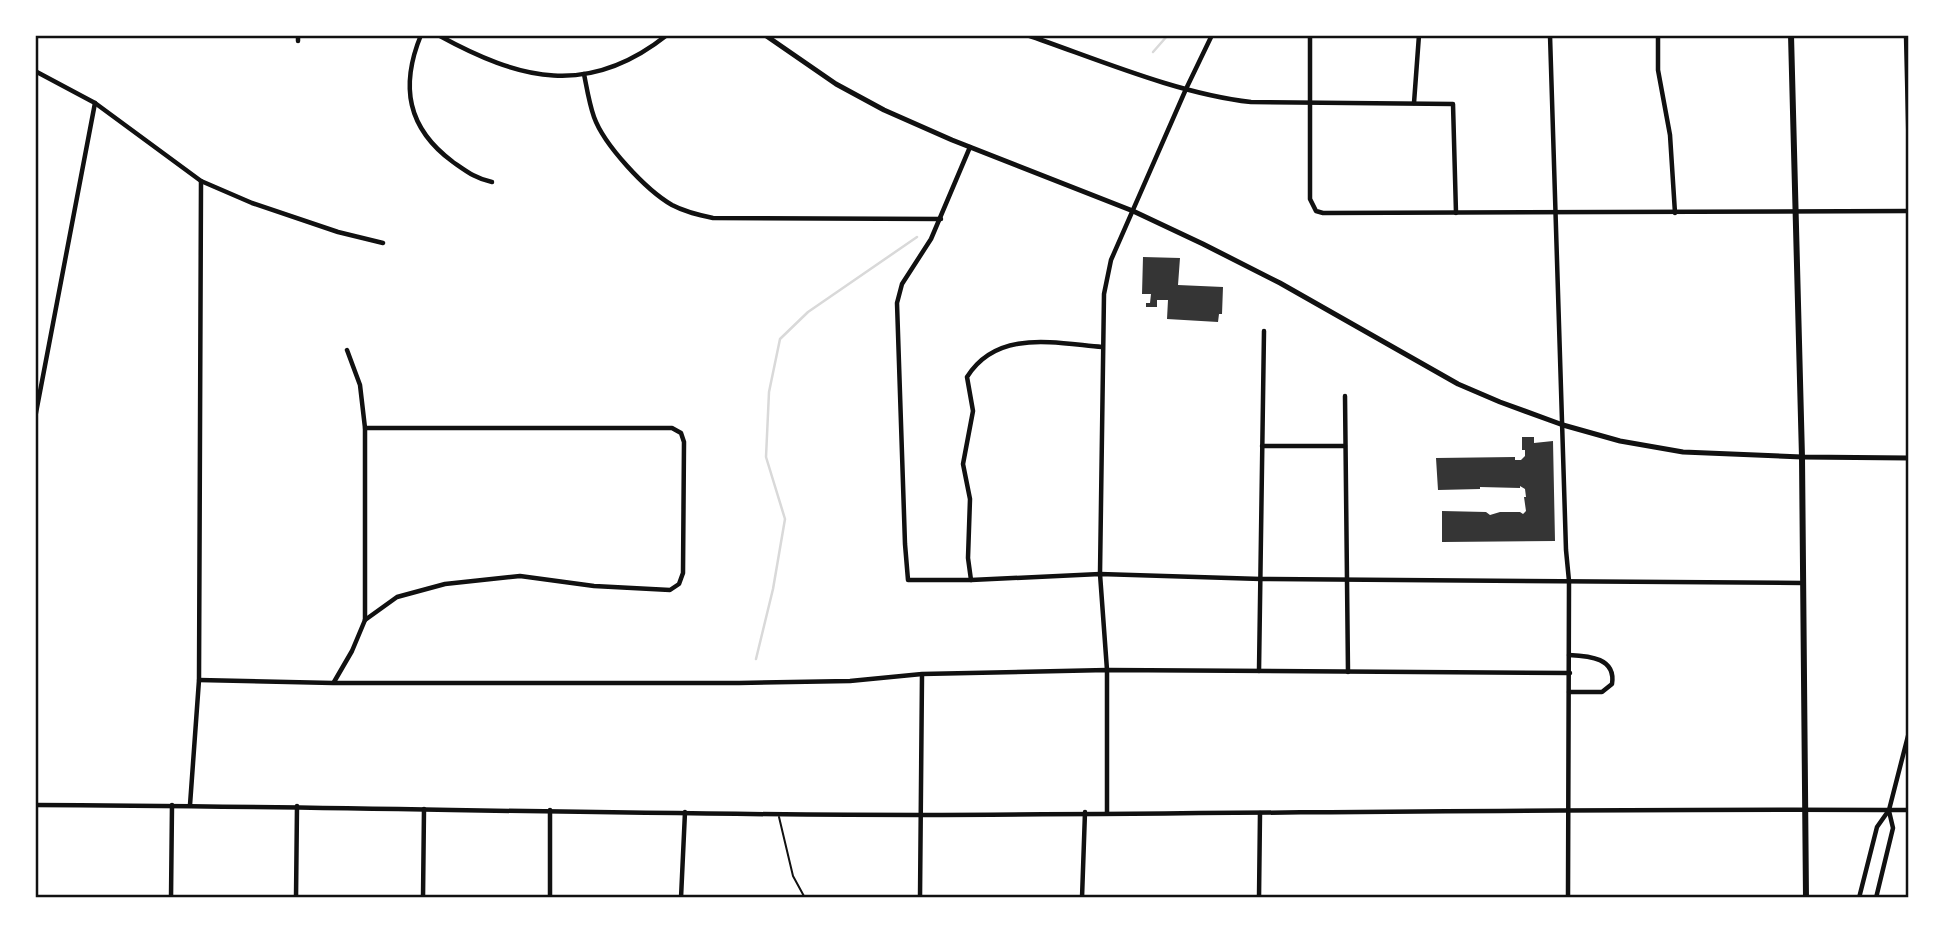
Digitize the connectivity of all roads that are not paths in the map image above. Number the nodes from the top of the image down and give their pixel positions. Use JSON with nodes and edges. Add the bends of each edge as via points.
{"nodes":[{"id":1,"x":421,"y":35,"type":"edge"},
{"id":2,"x":438,"y":35,"type":"edge"},
{"id":3,"x":667,"y":35,"type":"edge"},
{"id":4,"x":765,"y":35,"type":"edge"},
{"id":5,"x":1027,"y":35,"type":"edge"},
{"id":6,"x":1212,"y":35,"type":"edge"},
{"id":7,"x":1310,"y":35,"type":"edge"},
{"id":8,"x":1419,"y":35,"type":"edge"},
{"id":9,"x":1550,"y":35,"type":"edge"},
{"id":10,"x":1658,"y":35,"type":"edge"},
{"id":11,"x":1791,"y":35,"type":"edge"},
{"id":12,"x":1906,"y":35,"type":"edge"},
{"id":13,"x":35,"y":71,"type":"edge"},
{"id":14,"x":584,"y":74,"type":"junction"},
{"id":15,"x":1186,"y":89,"type":"junction"},
{"id":16,"x":95,"y":103,"type":"junction"},
{"id":17,"x":1309,"y":103,"type":"junction"},
{"id":18,"x":1414,"y":103,"type":"junction"},
{"id":19,"x":970,"y":147,"type":"junction"},
{"id":20,"x":1909,"y":160,"type":"edge"},
{"id":21,"x":201,"y":181,"type":"junction"},
{"id":22,"x":492,"y":182,"type":"dead end"},
{"id":23,"x":1133,"y":211,"type":"junction"},
{"id":24,"x":1909,"y":211,"type":"edge"},
{"id":25,"x":1456,"y":213,"type":"junction"},
{"id":26,"x":1556,"y":213,"type":"junction"},
{"id":27,"x":1675,"y":213,"type":"junction"},
{"id":28,"x":1794,"y":213,"type":"junction"},
{"id":29,"x":941,"y":219,"type":"junction"},
{"id":30,"x":383,"y":243,"type":"dead end"},
{"id":31,"x":1909,"y":308,"type":"edge"},
{"id":32,"x":1264,"y":331,"type":"dead end"},
{"id":33,"x":1909,"y":332,"type":"edge"},
{"id":34,"x":1102,"y":347,"type":"junction"},
{"id":35,"x":347,"y":350,"type":"dead end"},
{"id":36,"x":1345,"y":396,"type":"dead end"},
{"id":37,"x":35,"y":418,"type":"edge"},
{"id":38,"x":1563,"y":425,"type":"junction"},
{"id":39,"x":365,"y":428,"type":"junction"},
{"id":40,"x":1262,"y":446,"type":"junction"},
{"id":41,"x":1345,"y":446,"type":"junction"},
{"id":42,"x":1802,"y":457,"type":"junction"},
{"id":43,"x":1909,"y":458,"type":"edge"},
{"id":44,"x":1100,"y":574,"type":"junction"},
{"id":45,"x":1261,"y":579,"type":"junction"},
{"id":46,"x":971,"y":580,"type":"junction"},
{"id":47,"x":1346,"y":580,"type":"junction"},
{"id":48,"x":1569,"y":581,"type":"junction"},
{"id":49,"x":1803,"y":583,"type":"junction"},
{"id":50,"x":365,"y":620,"type":"junction"},
{"id":51,"x":1569,"y":655,"type":"junction"},
{"id":52,"x":1107,"y":670,"type":"junction"},
{"id":53,"x":1259,"y":671,"type":"junction"},
{"id":54,"x":1348,"y":672,"type":"junction"},
{"id":55,"x":1570,"y":673,"type":"junction"},
{"id":56,"x":922,"y":674,"type":"junction"},
{"id":57,"x":198,"y":680,"type":"junction"},
{"id":58,"x":333,"y":682,"type":"junction"},
{"id":59,"x":1569,"y":692,"type":"junction"},
{"id":60,"x":1909,"y":732,"type":"edge"},
{"id":61,"x":35,"y":805,"type":"edge"},
{"id":62,"x":172,"y":805,"type":"junction"},
{"id":63,"x":190,"y":805,"type":"junction"},
{"id":64,"x":297,"y":806,"type":"junction"},
{"id":65,"x":424,"y":809,"type":"junction"},
{"id":66,"x":550,"y":810,"type":"junction"},
{"id":67,"x":1566,"y":810,"type":"junction"},
{"id":68,"x":1805,"y":810,"type":"junction"},
{"id":69,"x":1889,"y":810,"type":"junction"},
{"id":70,"x":1909,"y":810,"type":"edge"},
{"id":71,"x":685,"y":812,"type":"junction"},
{"id":72,"x":1085,"y":812,"type":"junction"},
{"id":73,"x":1107,"y":812,"type":"junction"},
{"id":74,"x":778,"y":813,"type":"junction"},
{"id":75,"x":1260,"y":813,"type":"junction"},
{"id":76,"x":921,"y":815,"type":"junction"},
{"id":77,"x":171,"y":898,"type":"edge"},
{"id":78,"x":296,"y":898,"type":"edge"},
{"id":79,"x":424,"y":898,"type":"edge"},
{"id":80,"x":550,"y":898,"type":"edge"},
{"id":81,"x":681,"y":898,"type":"edge"},
{"id":82,"x":805,"y":898,"type":"edge"},
{"id":83,"x":920,"y":898,"type":"edge"},
{"id":84,"x":1082,"y":898,"type":"edge"},
{"id":85,"x":1259,"y":898,"type":"edge"},
{"id":86,"x":1568,"y":898,"type":"edge"},
{"id":87,"x":1807,"y":898,"type":"edge"},
{"id":88,"x":1859,"y":898,"type":"edge"},
{"id":89,"x":1876,"y":898,"type":"edge"}],
"edges":[{"from":1,"to":22,"type":"street","via":[[410,68],[409,97],[414,114],[443,155],[474,177]]},
{"from":2,"to":14,"type":"street","via":[[488,60],[530,73]]},
{"from":3,"to":14,"type":"street","via":[[621,65]]},
{"from":4,"to":19,"type":"street","via":[[854,94]]},
{"from":5,"to":15,"type":"street"},
{"from":6,"to":15,"type":"street"},
{"from":7,"to":17,"type":"street"},
{"from":8,"to":18,"type":"street"},
{"from":9,"to":26,"type":"street"},
{"from":10,"to":27,"type":"street"},
{"from":11,"to":28,"type":"main road"},
{"from":12,"to":20,"type":"street"},
{"from":13,"to":16,"type":"street"},
{"from":14,"to":29,"type":"street","via":[[595,118],[612,147],[672,205],[713,218]]},
{"from":15,"to":17,"type":"street","via":[[1225,99]]},
{"from":15,"to":23,"type":"street"},
{"from":16,"to":21,"type":"street"},
{"from":16,"to":37,"type":"street"},
{"from":17,"to":18,"type":"street"},
{"from":17,"to":25,"type":"street","via":[[1310,200],[1316,211]]},
{"from":18,"to":25,"type":"street","via":[[1453,104]]},
{"from":19,"to":23,"type":"street"},
{"from":19,"to":29,"type":"street"},
{"from":21,"to":30,"type":"street","via":[[325,228]]},
{"from":21,"to":57,"type":"street"},
{"from":23,"to":34,"type":"street","via":[[1111,260]]},
{"from":23,"to":38,"type":"street","via":[[1280,283],[1458,384]]},
{"from":24,"to":28,"type":"street"},
{"from":25,"to":26,"type":"street"},
{"from":26,"to":27,"type":"street"},
{"from":26,"to":38,"type":"street"},
{"from":27,"to":28,"type":"street"},
{"from":28,"to":42,"type":"main road"},
{"from":29,"to":46,"type":"street","via":[[898,294],[905,544],[908,580]]},
{"from":31,"to":33,"type":"street"},
{"from":32,"to":40,"type":"street"},
{"from":34,"to":44,"type":"street"},
{"from":34,"to":46,"type":"street","via":[[1012,343],[990,352],[967,376],[974,411],[963,464],[970,499]]},
{"from":35,"to":39,"type":"street","via":[[360,385]]},
{"from":36,"to":41,"type":"street"},
{"from":38,"to":42,"type":"street","via":[[1683,452]]},
{"from":38,"to":48,"type":"street"},
{"from":39,"to":50,"type":"street"},
{"from":39,"to":50,"type":"street","via":[[672,428],[681,433],[684,442],[683,573],[679,584],[670,590],[520,576],[445,584],[397,597]]},
{"from":40,"to":41,"type":"street"},
{"from":40,"to":45,"type":"street"},
{"from":41,"to":47,"type":"street"},
{"from":42,"to":43,"type":"street"},
{"from":42,"to":49,"type":"main road"},
{"from":44,"to":45,"type":"street"},
{"from":44,"to":46,"type":"street"},
{"from":44,"to":52,"type":"street"},
{"from":45,"to":47,"type":"street"},
{"from":45,"to":53,"type":"street"},
{"from":47,"to":48,"type":"street"},
{"from":47,"to":54,"type":"street"},
{"from":48,"to":49,"type":"street"},
{"from":48,"to":51,"type":"street"},
{"from":49,"to":68,"type":"main road"},
{"from":50,"to":58,"type":"street"},
{"from":51,"to":55,"type":"street"},
{"from":51,"to":59,"type":"street","via":[[1604,662],[1614,676],[1602,692]]},
{"from":52,"to":53,"type":"street"},
{"from":52,"to":56,"type":"street"},
{"from":52,"to":73,"type":"street"},
{"from":53,"to":54,"type":"street"},
{"from":54,"to":55,"type":"street"},
{"from":55,"to":59,"type":"street"},
{"from":56,"to":58,"type":"street","via":[[850,681]]},
{"from":56,"to":76,"type":"street"},
{"from":57,"to":58,"type":"street"},
{"from":57,"to":63,"type":"street"},
{"from":59,"to":67,"type":"street"},
{"from":60,"to":69,"type":"street"},
{"from":61,"to":62,"type":"street"},
{"from":62,"to":63,"type":"street"},
{"from":62,"to":77,"type":"street"},
{"from":63,"to":64,"type":"street"},
{"from":64,"to":65,"type":"street"},
{"from":64,"to":78,"type":"street"},
{"from":65,"to":66,"type":"street"},
{"from":65,"to":79,"type":"street"},
{"from":66,"to":71,"type":"street"},
{"from":66,"to":80,"type":"street"},
{"from":67,"to":68,"type":"street"},
{"from":67,"to":75,"type":"street"},
{"from":67,"to":86,"type":"street"},
{"from":68,"to":69,"type":"street"},
{"from":68,"to":87,"type":"main road"},
{"from":69,"to":70,"type":"street"},
{"from":69,"to":88,"type":"street","via":[[1877,827]]},
{"from":69,"to":89,"type":"street","via":[[1893,828]]},
{"from":71,"to":74,"type":"street"},
{"from":71,"to":81,"type":"street"},
{"from":72,"to":73,"type":"street"},
{"from":72,"to":76,"type":"street"},
{"from":72,"to":84,"type":"street"},
{"from":73,"to":75,"type":"street"},
{"from":74,"to":76,"type":"street"},
{"from":74,"to":82,"type":"lane","via":[[793,876]]},
{"from":75,"to":85,"type":"street"},
{"from":76,"to":83,"type":"street"}]}
